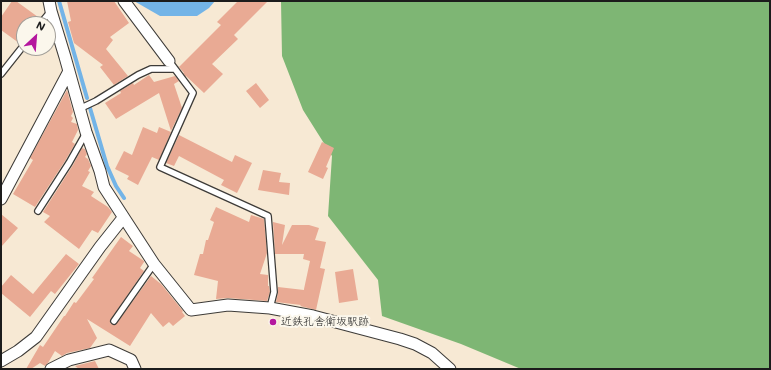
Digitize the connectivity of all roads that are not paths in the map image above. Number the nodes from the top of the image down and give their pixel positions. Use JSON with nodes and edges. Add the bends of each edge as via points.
{"nodes":[{"id":1,"x":124,"y":1,"type":"edge"},
{"id":2,"x":50,"y":6,"type":"edge"},
{"id":3,"x":44,"y":16,"type":"edge"},
{"id":4,"x":16,"y":55,"type":"edge"},
{"id":5,"x":172,"y":65,"type":"junction"},
{"id":6,"x":69,"y":71,"type":"junction"},
{"id":7,"x":1,"y":74,"type":"edge"},
{"id":8,"x":79,"y":109,"type":"junction"},
{"id":9,"x":86,"y":132,"type":"junction"},
{"id":10,"x":1,"y":199,"type":"edge"},
{"id":11,"x":38,"y":211,"type":"dead end"},
{"id":12,"x":123,"y":218,"type":"junction"},
{"id":13,"x":154,"y":264,"type":"junction"},
{"id":14,"x":270,"y":308,"type":"junction"},
{"id":15,"x":114,"y":321,"type":"dead end"},
{"id":16,"x":1,"y":361,"type":"edge"},
{"id":17,"x":51,"y":369,"type":"edge"},
{"id":18,"x":135,"y":369,"type":"edge"},
{"id":19,"x":450,"y":369,"type":"edge"}],
"edges":[{"from":1,"to":5,"type":"street"},
{"from":2,"to":3,"type":"lane"},
{"from":2,"to":6,"type":"street"},
{"from":4,"to":7,"type":"lane"},
{"from":5,"to":8,"type":"lane","via":[[138,75]]},
{"from":5,"to":14,"type":"lane","via":[[193,93],[160,167],[268,216],[274,292]]},
{"from":6,"to":8,"type":"street"},
{"from":6,"to":10,"type":"street"},
{"from":8,"to":9,"type":"street"},
{"from":9,"to":11,"type":"lane"},
{"from":9,"to":12,"type":"street","via":[[104,187]]},
{"from":12,"to":13,"type":"street"},
{"from":12,"to":16,"type":"street","via":[[36,337]]},
{"from":13,"to":14,"type":"street","via":[[191,310],[228,305]]},
{"from":13,"to":15,"type":"lane"},
{"from":14,"to":19,"type":"street","via":[[313,316],[410,342],[432,353]]},
{"from":17,"to":18,"type":"street","via":[[69,360],[109,350],[131,360]]}]}
